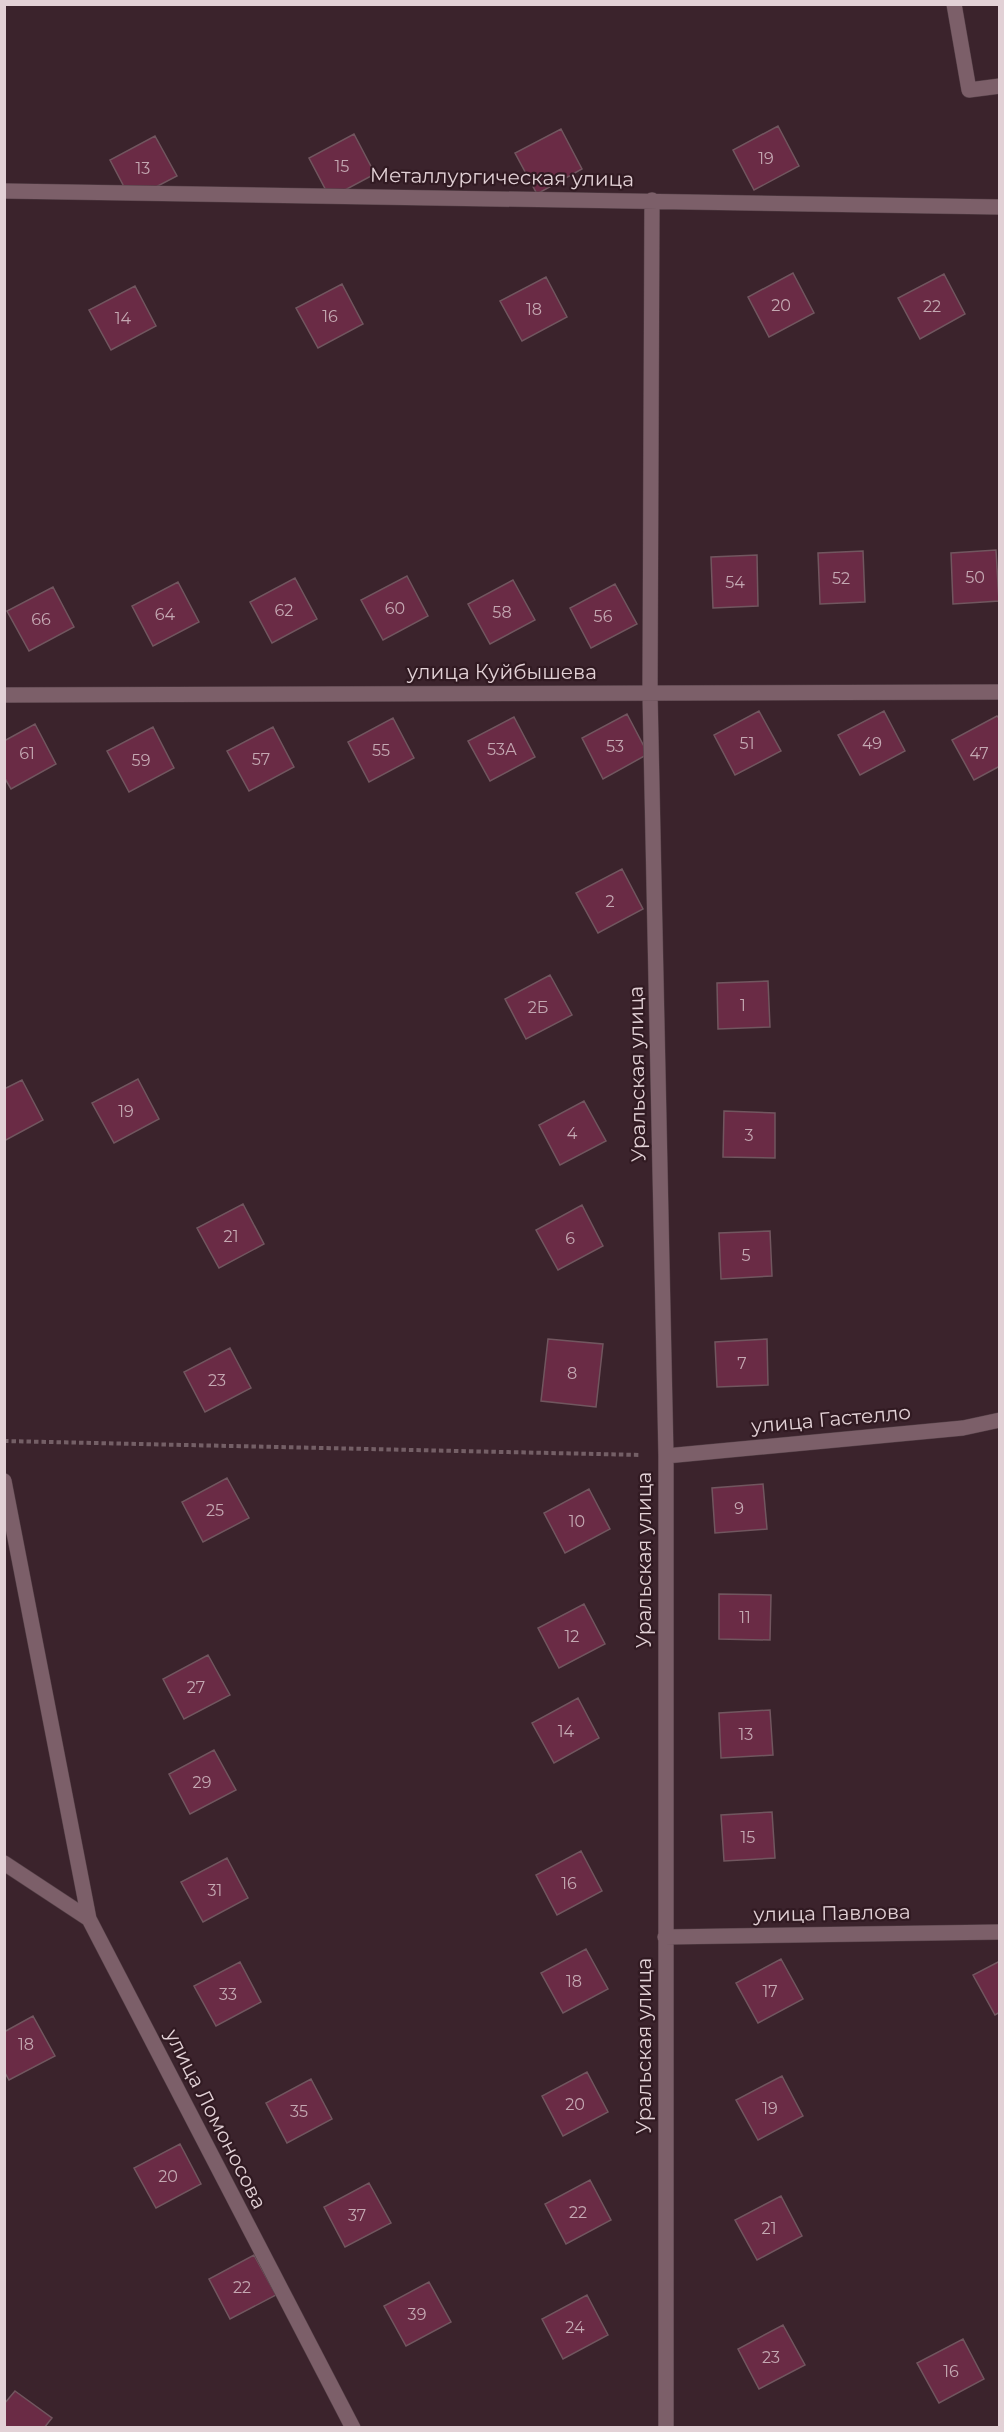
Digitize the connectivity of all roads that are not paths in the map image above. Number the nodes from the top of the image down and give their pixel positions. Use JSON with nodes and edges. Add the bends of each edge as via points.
{"nodes":[{"id":1,"x":954,"y":4,"type":"edge"},
{"id":2,"x":999,"y":86,"type":"edge"},
{"id":3,"x":4,"y":191,"type":"edge"},
{"id":4,"x":652,"y":200,"type":"junction"},
{"id":5,"x":999,"y":207,"type":"edge"},
{"id":6,"x":999,"y":692,"type":"edge"},
{"id":7,"x":650,"y":693,"type":"junction"},
{"id":8,"x":4,"y":695,"type":"edge"},
{"id":9,"x":999,"y":1420,"type":"edge"},
{"id":10,"x":666,"y":1456,"type":"junction"},
{"id":11,"x":4,"y":1481,"type":"edge"},
{"id":12,"x":4,"y":1863,"type":"edge"},
{"id":13,"x":89,"y":1920,"type":"junction"},
{"id":14,"x":999,"y":1932,"type":"edge"},
{"id":15,"x":665,"y":1937,"type":"junction"},
{"id":16,"x":353,"y":2427,"type":"edge"},
{"id":17,"x":666,"y":2427,"type":"edge"}],
"edges":[{"from":1,"to":2,"type":"street","via":[[969,90]]},
{"from":3,"to":4,"type":"street","name":"Металлургическая улица"},
{"from":4,"to":5,"type":"street","name":"Металлургическая улица"},
{"from":4,"to":7,"type":"street","name":"Уральская улица"},
{"from":6,"to":7,"type":"street","name":"улица Куйбышева"},
{"from":7,"to":8,"type":"street","name":"улица Куйбышева"},
{"from":7,"to":10,"type":"street","name":"Уральская улица"},
{"from":9,"to":10,"type":"street","name":"улица Гастелло","via":[[963,1428]]},
{"from":10,"to":15,"type":"street","name":"Уральская улица"},
{"from":11,"to":13,"type":"street"},
{"from":12,"to":13,"type":"street","name":"улица Ломоносова"},
{"from":13,"to":16,"type":"street","name":"улица Ломоносова"},
{"from":14,"to":15,"type":"street","name":"улица Павлова"},
{"from":15,"to":17,"type":"street","name":"Уральская улица"}]}
